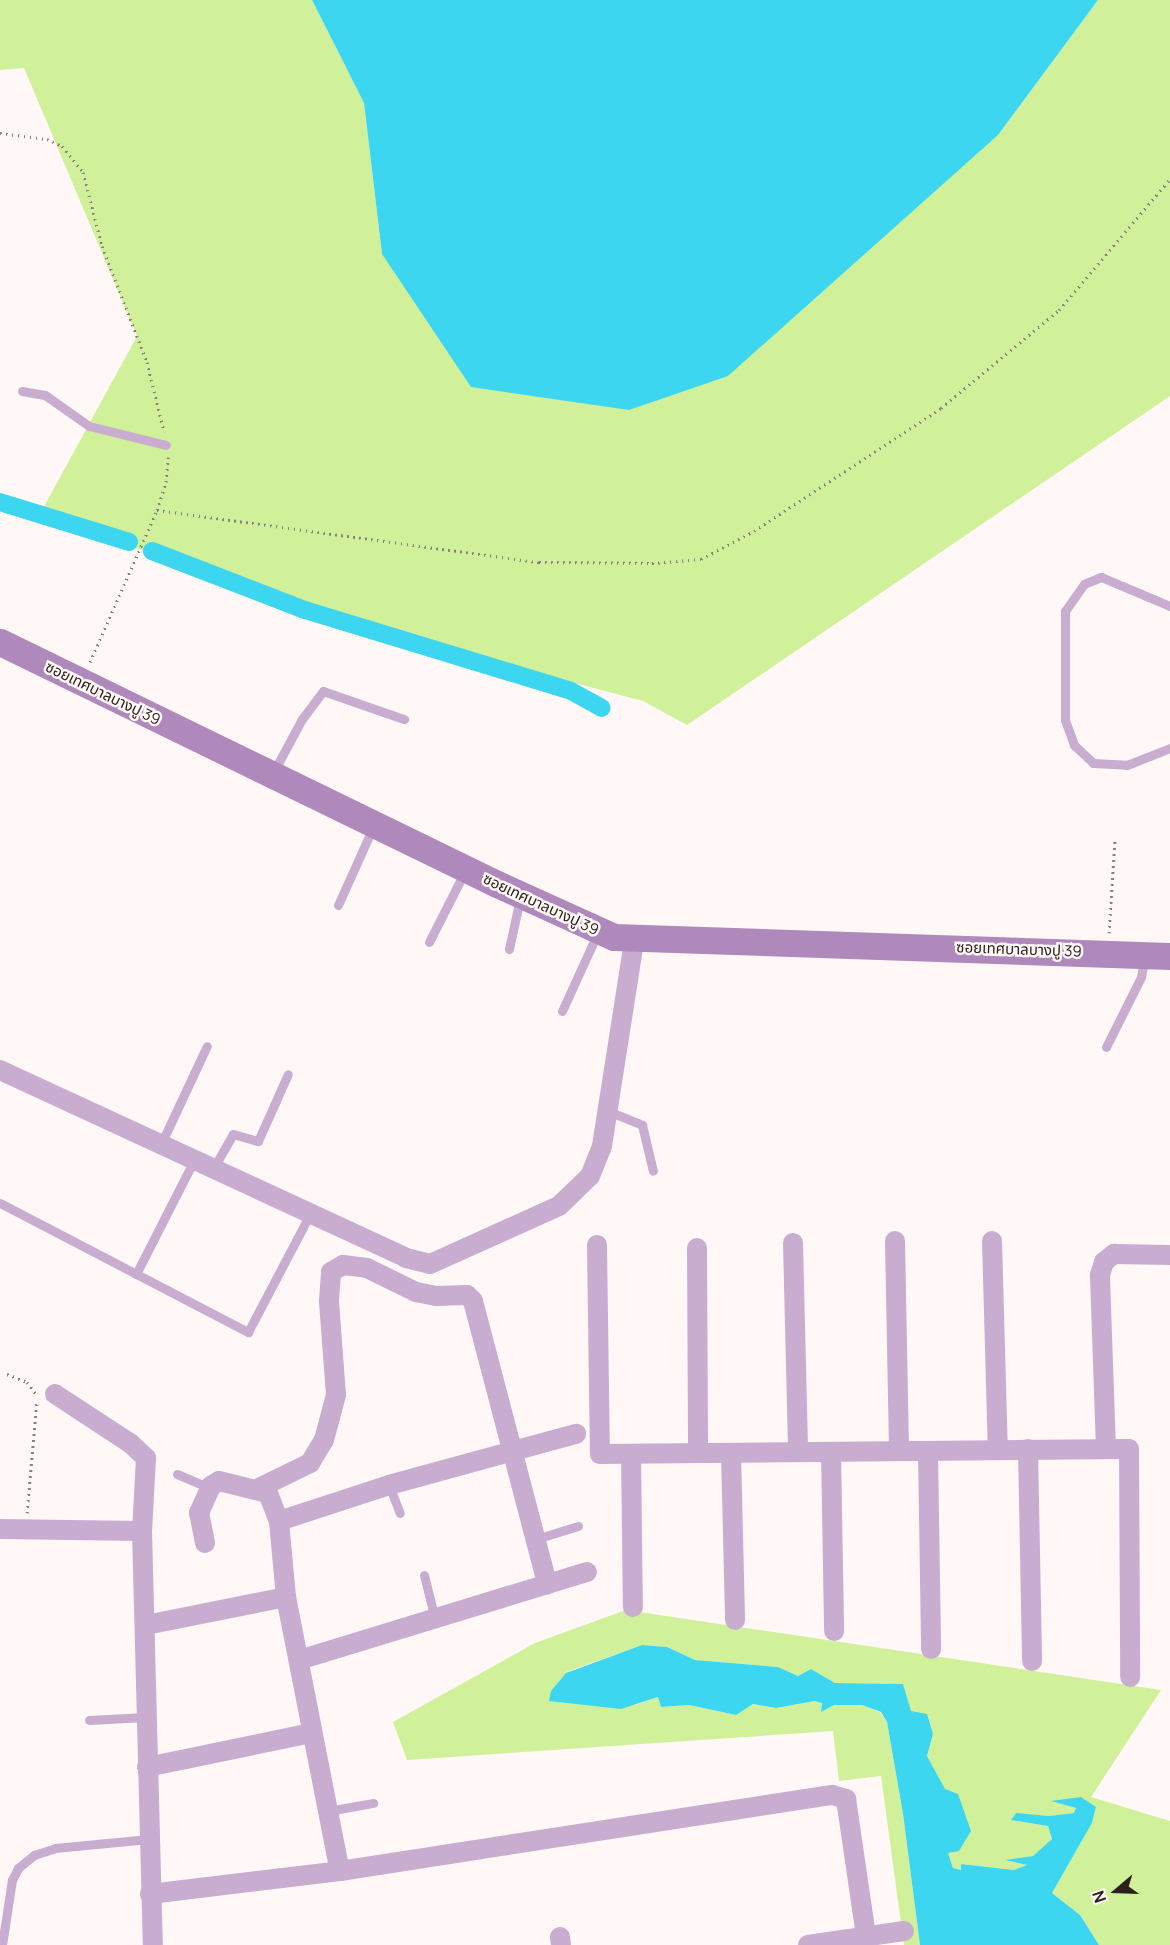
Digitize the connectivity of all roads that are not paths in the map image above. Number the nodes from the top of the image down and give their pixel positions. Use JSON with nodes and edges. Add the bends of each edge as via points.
{"nodes":[{"id":1,"x":22,"y":391,"type":"dead end"},
{"id":2,"x":166,"y":445,"type":"road end"},
{"id":3,"x":1170,"y":606,"type":"edge"},
{"id":4,"x":0,"y":642,"type":"edge"},
{"id":5,"x":404,"y":719,"type":"dead end"},
{"id":6,"x":1170,"y":748,"type":"edge"},
{"id":7,"x":272,"y":775,"type":"junction"},
{"id":8,"x":374,"y":825,"type":"junction"},
{"id":9,"x":466,"y":869,"type":"junction"},
{"id":10,"x":520,"y":895,"type":"junction"},
{"id":11,"x":338,"y":905,"type":"dead end"},
{"id":12,"x":598,"y":932,"type":"junction"},
{"id":13,"x":634,"y":941,"type":"junction"},
{"id":14,"x":429,"y":942,"type":"dead end"},
{"id":15,"x":509,"y":949,"type":"dead end"},
{"id":16,"x":1157,"y":955,"type":"edge"},
{"id":17,"x":562,"y":1011,"type":"dead end"},
{"id":18,"x":207,"y":1046,"type":"dead end"},
{"id":19,"x":1106,"y":1047,"type":"dead end"},
{"id":20,"x":0,"y":1070,"type":"edge"},
{"id":21,"x":288,"y":1074,"type":"dead end"},
{"id":22,"x":608,"y":1111,"type":"junction"},
{"id":23,"x":161,"y":1144,"type":"junction"},
{"id":24,"x":194,"y":1160,"type":"junction"},
{"id":25,"x":213,"y":1169,"type":"junction"},
{"id":26,"x":653,"y":1171,"type":"dead end"},
{"id":27,"x":0,"y":1203,"type":"edge"},
{"id":28,"x":310,"y":1214,"type":"junction"},
{"id":29,"x":895,"y":1241,"type":"dead end"},
{"id":30,"x":992,"y":1241,"type":"dead end"},
{"id":31,"x":793,"y":1243,"type":"dead end"},
{"id":32,"x":597,"y":1245,"type":"dead end"},
{"id":33,"x":697,"y":1248,"type":"dead end"},
{"id":34,"x":1170,"y":1255,"type":"edge"},
{"id":35,"x":136,"y":1274,"type":"junction"},
{"id":36,"x":55,"y":1394,"type":"dead end"},
{"id":37,"x":576,"y":1434,"type":"dead end"},
{"id":38,"x":1028,"y":1449,"type":"junction"},
{"id":39,"x":1106,"y":1449,"type":"junction"},
{"id":40,"x":998,"y":1450,"type":"junction"},
{"id":41,"x":899,"y":1451,"type":"junction"},
{"id":42,"x":928,"y":1451,"type":"junction"},
{"id":43,"x":798,"y":1452,"type":"junction"},
{"id":44,"x":831,"y":1452,"type":"junction"},
{"id":45,"x":514,"y":1453,"type":"junction"},
{"id":46,"x":698,"y":1453,"type":"junction"},
{"id":47,"x":731,"y":1453,"type":"junction"},
{"id":48,"x":631,"y":1454,"type":"junction"},
{"id":49,"x":177,"y":1474,"type":"dead end"},
{"id":50,"x":389,"y":1485,"type":"junction"},
{"id":51,"x":210,"y":1488,"type":"junction"},
{"id":52,"x":259,"y":1488,"type":"junction"},
{"id":53,"x":400,"y":1513,"type":"dead end"},
{"id":54,"x":279,"y":1521,"type":"junction"},
{"id":55,"x":578,"y":1526,"type":"dead end"},
{"id":56,"x":0,"y":1529,"type":"edge"},
{"id":57,"x":142,"y":1531,"type":"junction"},
{"id":58,"x":536,"y":1539,"type":"junction"},
{"id":59,"x":206,"y":1543,"type":"dead end"},
{"id":60,"x":588,"y":1572,"type":"dead end"},
{"id":61,"x":424,"y":1575,"type":"dead end"},
{"id":62,"x":547,"y":1584,"type":"junction"},
{"id":63,"x":286,"y":1597,"type":"junction"},
{"id":64,"x":633,"y":1607,"type":"dead end"},
{"id":65,"x":435,"y":1619,"type":"junction"},
{"id":66,"x":735,"y":1620,"type":"dead end"},
{"id":67,"x":146,"y":1625,"type":"junction"},
{"id":68,"x":834,"y":1631,"type":"dead end"},
{"id":69,"x":931,"y":1649,"type":"dead end"},
{"id":70,"x":299,"y":1660,"type":"junction"},
{"id":71,"x":1032,"y":1661,"type":"dead end"},
{"id":72,"x":1130,"y":1677,"type":"dead end"},
{"id":73,"x":146,"y":1717,"type":"junction"},
{"id":74,"x":89,"y":1720,"type":"dead end"},
{"id":75,"x":311,"y":1733,"type":"junction"},
{"id":76,"x":147,"y":1767,"type":"junction"},
{"id":77,"x":373,"y":1803,"type":"dead end"},
{"id":78,"x":328,"y":1811,"type":"junction"},
{"id":79,"x":149,"y":1839,"type":"junction"},
{"id":80,"x":340,"y":1870,"type":"junction"},
{"id":81,"x":150,"y":1894,"type":"junction"},
{"id":82,"x":904,"y":1930,"type":"dead end"},
{"id":83,"x":866,"y":1936,"type":"junction"},
{"id":84,"x":2,"y":1945,"type":"edge"},
{"id":85,"x":153,"y":1945,"type":"edge"},
{"id":86,"x":808,"y":1945,"type":"edge"}],
"edges":[{"from":1,"to":2,"type":"lane","via":[[45,395],[89,426]]},
{"from":3,"to":6,"type":"lane","via":[[1101,577],[1084,584],[1065,611],[1065,720],[1074,745],[1093,763],[1127,765]]},
{"from":4,"to":7,"type":"street","name":"ซอยเทศบาลบางปู 39"},
{"from":5,"to":7,"type":"lane","via":[[323,691],[302,719]]},
{"from":7,"to":8,"type":"street","name":"ซอยเทศบาลบางปู 39"},
{"from":8,"to":9,"type":"street","name":"ซอยเทศบาลบางปู 39"},
{"from":8,"to":11,"type":"lane"},
{"from":9,"to":10,"type":"street","name":"ซอยเทศบาลบางปู 39"},
{"from":9,"to":14,"type":"lane"},
{"from":10,"to":12,"type":"street","name":"ซอยเทศบาลบางปู 39"},
{"from":10,"to":15,"type":"lane"},
{"from":12,"to":13,"type":"street","name":"ซอยเทศบาลบางปู 39"},
{"from":12,"to":17,"type":"lane"},
{"from":13,"to":16,"type":"street","name":"ซอยเทศบาลบางปู 39","via":[[833,942]]},
{"from":13,"to":22,"type":"street"},
{"from":16,"to":19,"type":"lane","via":[[1141,977]]},
{"from":18,"to":23,"type":"lane"},
{"from":20,"to":23,"type":"street"},
{"from":21,"to":25,"type":"lane","via":[[258,1141],[233,1134]]},
{"from":22,"to":26,"type":"lane","via":[[642,1125]]},
{"from":22,"to":28,"type":"street","via":[[602,1146],[590,1176],[574,1195],[559,1206],[445,1260],[418,1262]]},
{"from":23,"to":24,"type":"street"},
{"from":24,"to":25,"type":"street"},
{"from":24,"to":35,"type":"lane"},
{"from":25,"to":28,"type":"street"},
{"from":27,"to":35,"type":"lane"},
{"from":28,"to":35,"type":"lane","via":[[248,1332]]},
{"from":29,"to":41,"type":"street"},
{"from":30,"to":40,"type":"street"},
{"from":31,"to":43,"type":"street"},
{"from":32,"to":48,"type":"street","via":[[600,1454]]},
{"from":33,"to":46,"type":"street"},
{"from":34,"to":39,"type":"street","via":[[1114,1254],[1102,1268]]},
{"from":36,"to":57,"type":"street","via":[[145,1456]]},
{"from":37,"to":45,"type":"street"},
{"from":38,"to":39,"type":"street"},
{"from":38,"to":40,"type":"street"},
{"from":38,"to":71,"type":"street"},
{"from":39,"to":72,"type":"street","via":[[1129,1449]]},
{"from":40,"to":42,"type":"street"},
{"from":41,"to":42,"type":"street"},
{"from":41,"to":44,"type":"street"},
{"from":42,"to":69,"type":"street"},
{"from":43,"to":44,"type":"street"},
{"from":43,"to":47,"type":"street"},
{"from":44,"to":68,"type":"street"},
{"from":45,"to":50,"type":"street"},
{"from":45,"to":52,"type":"street","via":[[470,1297],[416,1292],[382,1273],[343,1265],[328,1277],[336,1395],[324,1440],[310,1463]]},
{"from":45,"to":58,"type":"street"},
{"from":46,"to":47,"type":"street"},
{"from":46,"to":48,"type":"street"},
{"from":47,"to":66,"type":"street"},
{"from":48,"to":64,"type":"street"},
{"from":49,"to":51,"type":"lane"},
{"from":50,"to":53,"type":"lane"},
{"from":50,"to":54,"type":"street"},
{"from":51,"to":52,"type":"street","via":[[219,1481]]},
{"from":51,"to":59,"type":"street","via":[[199,1513]]},
{"from":52,"to":54,"type":"street","via":[[268,1493]]},
{"from":54,"to":63,"type":"street"},
{"from":55,"to":58,"type":"lane"},
{"from":56,"to":57,"type":"street"},
{"from":57,"to":67,"type":"street"},
{"from":58,"to":62,"type":"street"},
{"from":60,"to":62,"type":"street"},
{"from":61,"to":65,"type":"lane"},
{"from":62,"to":65,"type":"street"},
{"from":63,"to":67,"type":"street"},
{"from":63,"to":70,"type":"street"},
{"from":65,"to":70,"type":"street"},
{"from":67,"to":73,"type":"street"},
{"from":70,"to":75,"type":"street"},
{"from":73,"to":74,"type":"lane"},
{"from":73,"to":76,"type":"street"},
{"from":75,"to":76,"type":"street"},
{"from":75,"to":78,"type":"street"},
{"from":76,"to":79,"type":"street"},
{"from":77,"to":78,"type":"lane"},
{"from":78,"to":80,"type":"street"},
{"from":79,"to":81,"type":"street"},
{"from":79,"to":84,"type":"lane","via":[[55,1848],[34,1855],[18,1868],[12,1880]]},
{"from":80,"to":81,"type":"street"},
{"from":80,"to":83,"type":"street","via":[[842,1795],[848,1806]]},
{"from":81,"to":85,"type":"street"},
{"from":82,"to":83,"type":"street"},
{"from":83,"to":86,"type":"street"}]}
